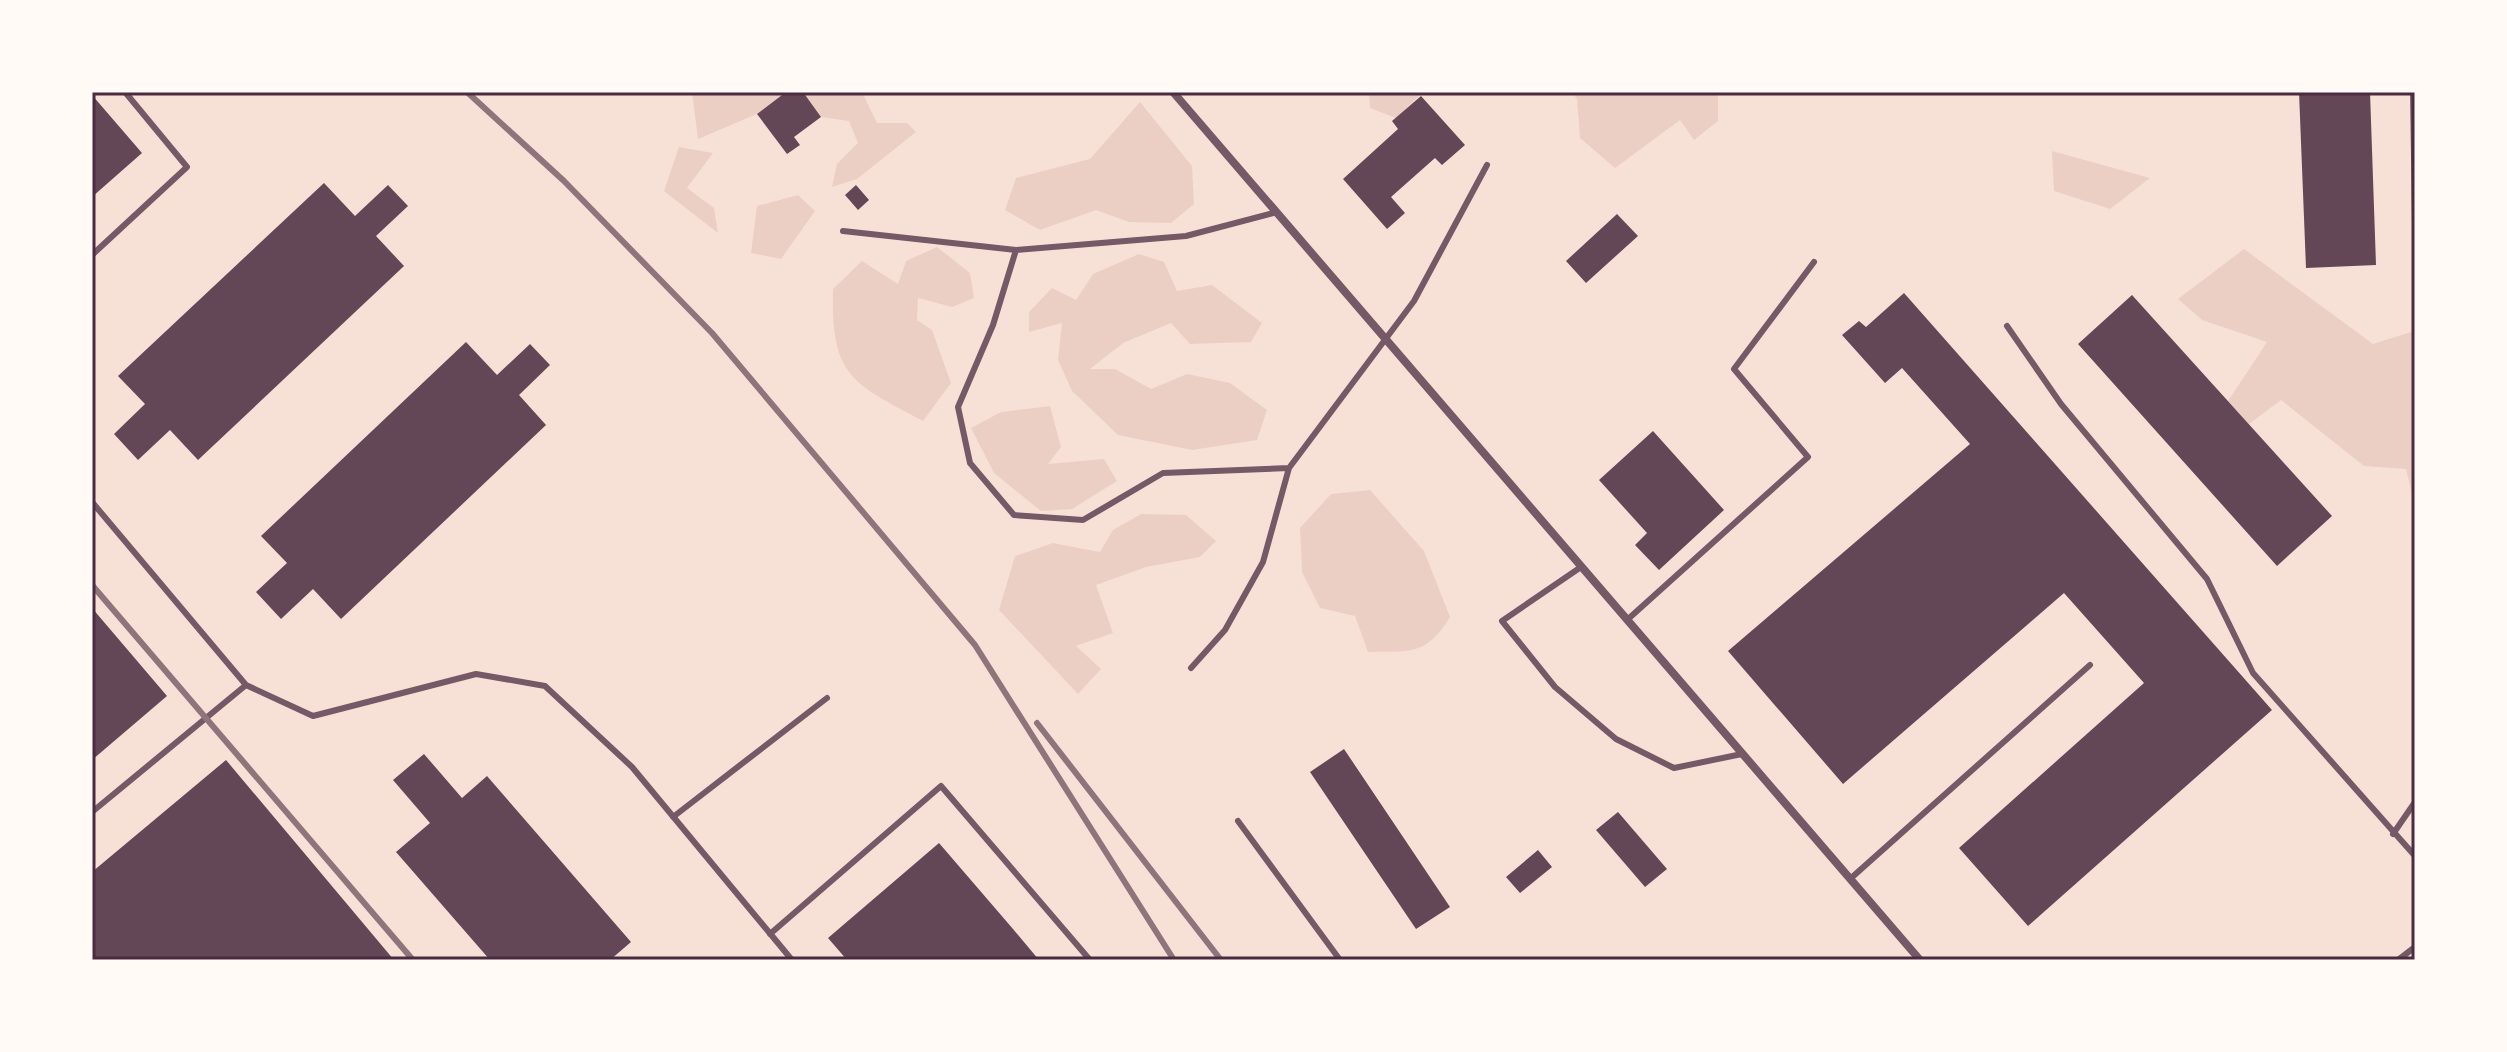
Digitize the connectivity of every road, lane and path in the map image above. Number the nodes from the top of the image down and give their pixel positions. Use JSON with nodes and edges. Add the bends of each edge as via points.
{"nodes":[{"id":1,"x":125,"y":92,"type":"edge"},
{"id":2,"x":1173,"y":92,"type":"edge"},
{"id":3,"x":2413,"y":92,"type":"edge"},
{"id":4,"x":1487,"y":165,"type":"dead end"},
{"id":5,"x":1277,"y":212,"type":"junction"},
{"id":6,"x":2415,"y":223,"type":"edge"},
{"id":7,"x":843,"y":231,"type":"dead end"},
{"id":8,"x":1016,"y":250,"type":"junction"},
{"id":9,"x":92,"y":255,"type":"edge"},
{"id":10,"x":1814,"y":262,"type":"dead end"},
{"id":11,"x":2007,"y":326,"type":"dead end"},
{"id":12,"x":1384,"y":337,"type":"junction"},
{"id":13,"x":1289,"y":468,"type":"junction"},
{"id":14,"x":92,"y":502,"type":"edge"},
{"id":15,"x":1581,"y":567,"type":"junction"},
{"id":16,"x":1627,"y":620,"type":"junction"},
{"id":17,"x":2090,"y":665,"type":"dead end"},
{"id":18,"x":1191,"y":668,"type":"dead end"},
{"id":19,"x":246,"y":685,"type":"junction"},
{"id":20,"x":827,"y":698,"type":"dead end"},
{"id":21,"x":1742,"y":754,"type":"junction"},
{"id":22,"x":2415,"y":802,"type":"edge"},
{"id":23,"x":92,"y":812,"type":"edge"},
{"id":24,"x":673,"y":817,"type":"junction"},
{"id":25,"x":1238,"y":821,"type":"dead end"},
{"id":26,"x":2393,"y":834,"type":"junction"},
{"id":27,"x":2415,"y":856,"type":"edge"},
{"id":28,"x":1850,"y":879,"type":"junction"},
{"id":29,"x":770,"y":934,"type":"junction"},
{"id":30,"x":2415,"y":947,"type":"edge"},
{"id":31,"x":792,"y":960,"type":"edge"},
{"id":32,"x":1090,"y":960,"type":"edge"},
{"id":33,"x":1340,"y":960,"type":"edge"},
{"id":34,"x":1920,"y":960,"type":"edge"},
{"id":35,"x":2398,"y":960,"type":"edge"}],
"edges":[{"from":1,"to":9,"type":"lane","via":[[187,167]]},
{"from":2,"to":5,"type":"street"},
{"from":3,"to":6,"type":"lane"},
{"from":4,"to":12,"type":"lane","via":[[1414,301]]},
{"from":5,"to":8,"type":"lane","via":[[1186,236]]},
{"from":5,"to":12,"type":"street"},
{"from":7,"to":8,"type":"lane"},
{"from":8,"to":13,"type":"lane","via":[[993,325],[958,407],[970,463],[1014,515],[1083,520],[1163,473]]},
{"from":10,"to":16,"type":"lane","via":[[1734,369],[1808,457]]},
{"from":11,"to":26,"type":"lane","via":[[2061,404],[2207,579],[2253,673]]},
{"from":12,"to":13,"type":"lane"},
{"from":12,"to":15,"type":"street"},
{"from":13,"to":18,"type":"lane","via":[[1263,562],[1225,630]]},
{"from":14,"to":19,"type":"lane"},
{"from":15,"to":16,"type":"street"},
{"from":15,"to":21,"type":"lane","via":[[1502,621],[1555,687],[1616,739],[1674,768]]},
{"from":16,"to":21,"type":"street"},
{"from":17,"to":28,"type":"lane"},
{"from":19,"to":23,"type":"lane"},
{"from":19,"to":24,"type":"lane","via":[[313,716],[476,674],[545,686],[632,767]]},
{"from":20,"to":24,"type":"lane"},
{"from":21,"to":28,"type":"street"},
{"from":22,"to":26,"type":"lane"},
{"from":24,"to":29,"type":"lane"},
{"from":25,"to":33,"type":"lane"},
{"from":26,"to":27,"type":"lane"},
{"from":28,"to":34,"type":"street"},
{"from":29,"to":31,"type":"lane"},
{"from":29,"to":32,"type":"lane","via":[[941,786]]},
{"from":30,"to":35,"type":"lane"}]}
